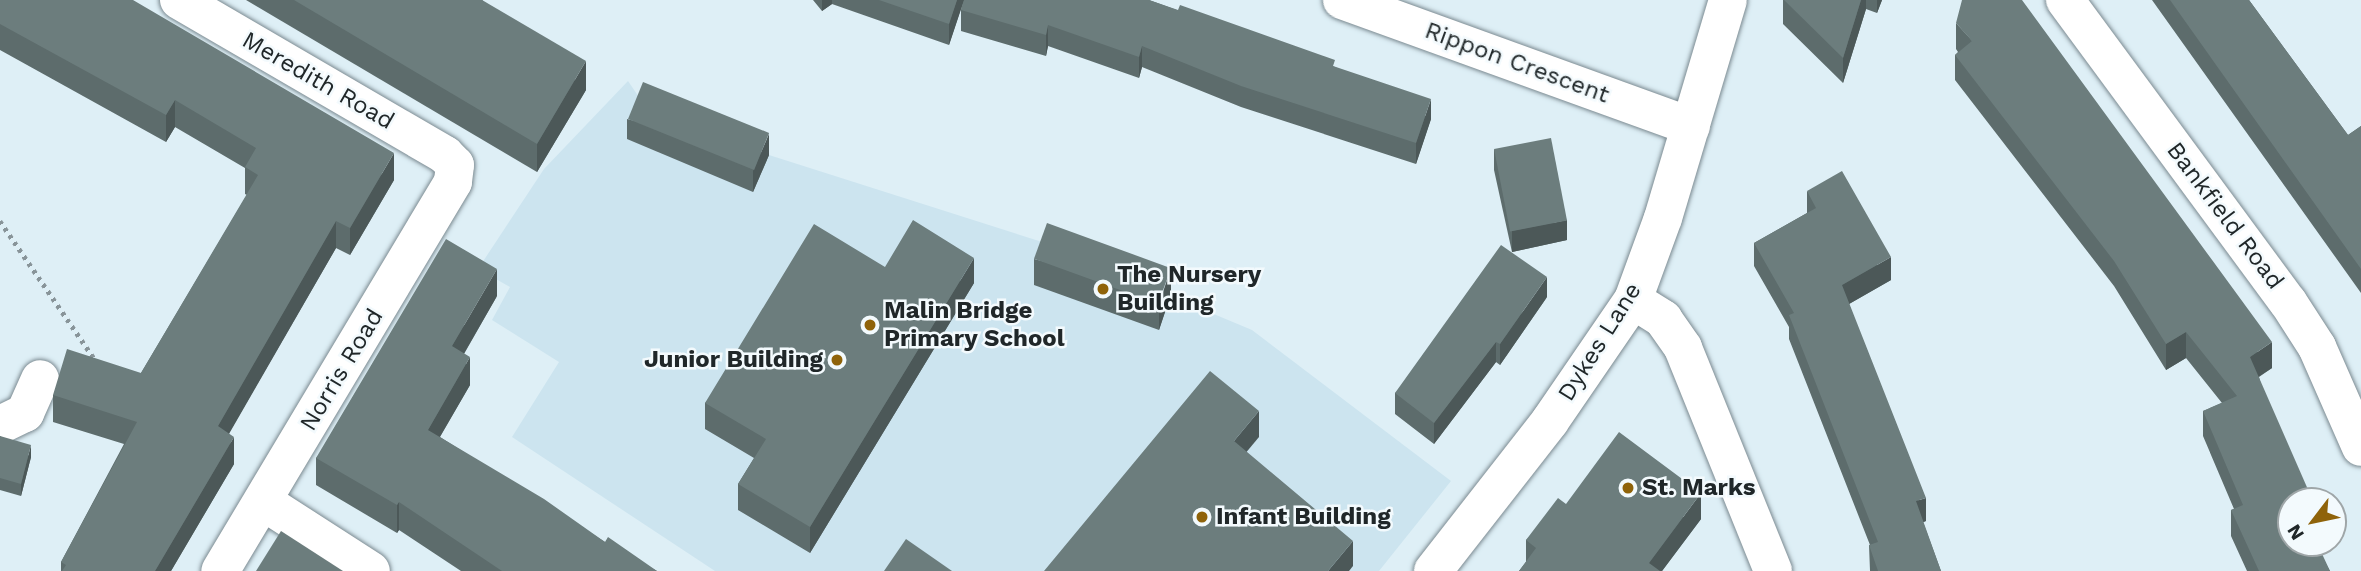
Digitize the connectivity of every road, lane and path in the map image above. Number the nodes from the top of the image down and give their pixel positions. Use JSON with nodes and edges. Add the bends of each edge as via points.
{"nodes":[{"id":1,"x":179,"y":0,"type":"edge"},
{"id":2,"x":1342,"y":0,"type":"edge"},
{"id":3,"x":1728,"y":0,"type":"edge"},
{"id":4,"x":2065,"y":0,"type":"edge"},
{"id":5,"x":1691,"y":126,"type":"junction"},
{"id":6,"x":455,"y":165,"type":"joint"},
{"id":7,"x":0,"y":221,"type":"edge"},
{"id":8,"x":1633,"y":300,"type":"junction"},
{"id":9,"x":97,"y":363,"type":"edge"},
{"id":10,"x":40,"y":379,"type":"dead end"},
{"id":11,"x":0,"y":425,"type":"edge"},
{"id":12,"x":2361,"y":447,"type":"edge"},
{"id":13,"x":264,"y":502,"type":"junction"},
{"id":14,"x":220,"y":571,"type":"edge"},
{"id":15,"x":371,"y":571,"type":"edge"},
{"id":16,"x":1433,"y":571,"type":"edge"},
{"id":17,"x":1773,"y":571,"type":"edge"}],
"edges":[{"from":1,"to":6,"type":"street","name":"Meredith Road"},
{"from":2,"to":5,"type":"street","name":"Rippon Crescent"},
{"from":3,"to":5,"type":"street","name":"Dykes Lane"},
{"from":4,"to":12,"type":"street","name":"Bankfield Road","via":[[2288,302],[2317,347]]},
{"from":5,"to":8,"type":"street","name":"Dykes Lane"},
{"from":6,"to":13,"type":"street","name":"Norris Road","via":[[453,182]]},
{"from":7,"to":9,"type":"path"},
{"from":8,"to":16,"type":"street","name":"Dykes Lane","via":[[1550,421]]},
{"from":8,"to":17,"type":"street","via":[[1663,318],[1683,348]]},
{"from":10,"to":11,"type":"street","via":[[25,413]]},
{"from":13,"to":14,"type":"street","name":"Norris Road"},
{"from":13,"to":15,"type":"street"}]}
